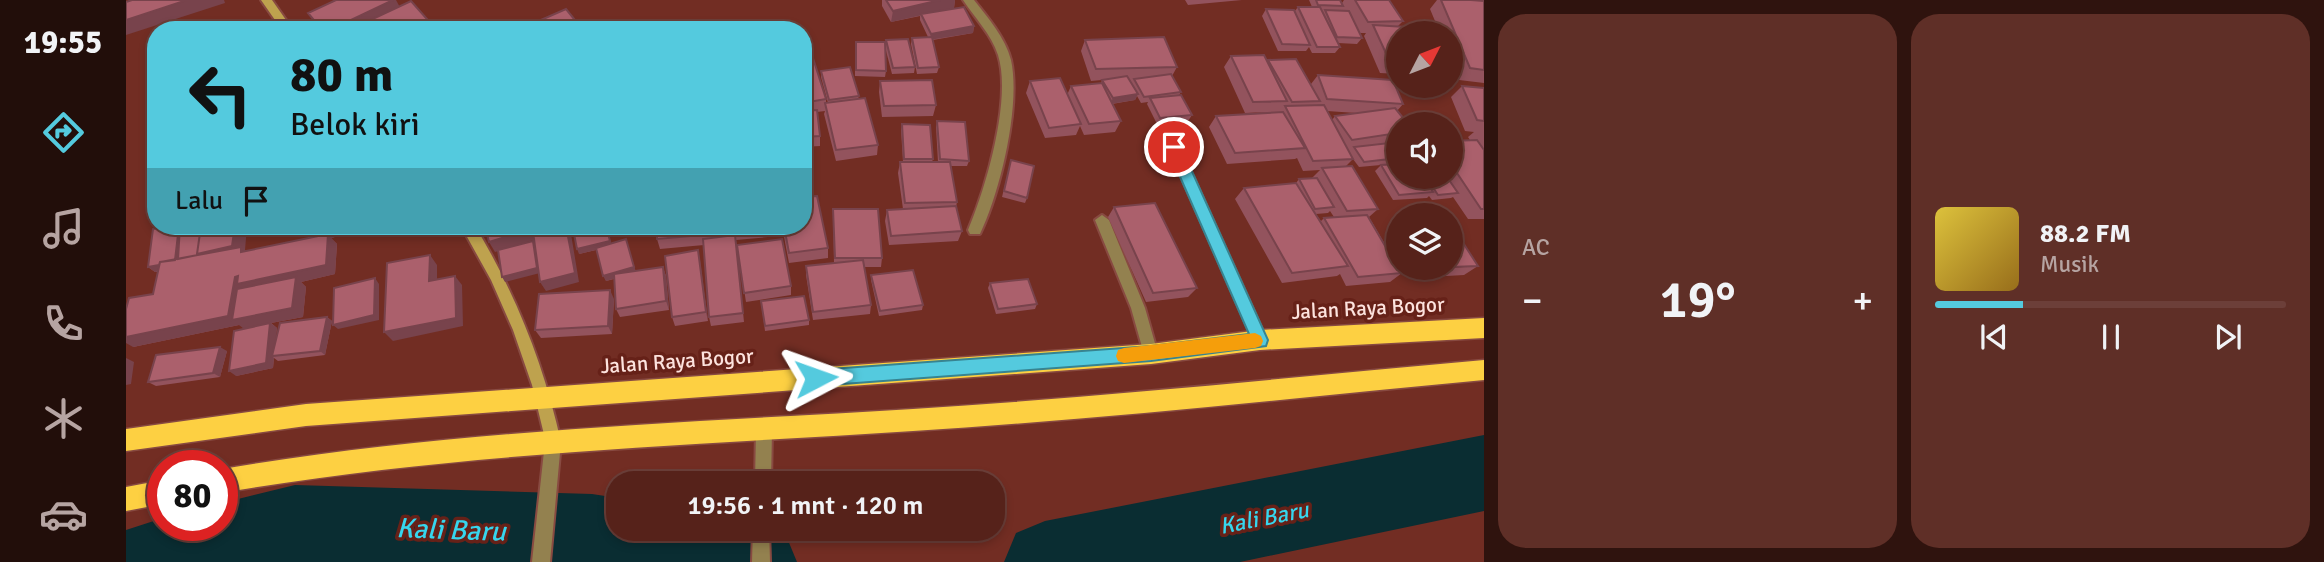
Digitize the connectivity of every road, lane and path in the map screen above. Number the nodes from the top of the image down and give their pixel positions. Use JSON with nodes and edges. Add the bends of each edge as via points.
{"nodes":[{"id":1,"x":266,"y":0,"type":"edge"},
{"id":2,"x":968,"y":0,"type":"edge"},
{"id":3,"x":281,"y":21,"type":"edge"},
{"id":4,"x":1174,"y":147,"type":"dead end"},
{"id":5,"x":1102,"y":220,"type":"dead end"},
{"id":6,"x":975,"y":230,"type":"dead end"},
{"id":7,"x":473,"y":235,"type":"edge"},
{"id":8,"x":1484,"y":328,"type":"edge"},
{"id":9,"x":1260,"y":340,"type":"junction"},
{"id":10,"x":1151,"y":354,"type":"junction"},
{"id":11,"x":1484,"y":370,"type":"edge"},
{"id":12,"x":545,"y":397,"type":"junction"},
{"id":13,"x":764,"y":430,"type":"junction"},
{"id":14,"x":126,"y":440,"type":"edge"},
{"id":15,"x":553,"y":442,"type":"junction"},
{"id":16,"x":763,"y":471,"type":"edge"},
{"id":17,"x":238,"y":478,"type":"edge"},
{"id":18,"x":147,"y":495,"type":"edge"},
{"id":19,"x":126,"y":499,"type":"edge"},
{"id":20,"x":761,"y":541,"type":"edge"},
{"id":21,"x":541,"y":560,"type":"edge"},
{"id":22,"x":761,"y":562,"type":"edge"}],
"edges":[{"from":1,"to":3,"type":"street"},
{"from":2,"to":6,"type":"street","via":[[995,34],[1007,83],[986,207]]},
{"from":4,"to":9,"type":"street"},
{"from":5,"to":10,"type":"street","via":[[1138,308]]},
{"from":7,"to":12,"type":"street","via":[[513,313]]},
{"from":8,"to":9,"type":"highway","name":"Jalan Raya Bogor"},
{"from":9,"to":10,"type":"highway","name":"Jalan Raya Bogor"},
{"from":10,"to":12,"type":"highway","name":"Jalan Raya Bogor"},
{"from":11,"to":13,"type":"highway"},
{"from":12,"to":14,"type":"highway","name":"Jalan Raya Bogor","via":[[306,415]]},
{"from":12,"to":15,"type":"street"},
{"from":13,"to":15,"type":"highway"},
{"from":13,"to":16,"type":"street"},
{"from":15,"to":17,"type":"highway","via":[[416,451]]},
{"from":15,"to":21,"type":"street"},
{"from":18,"to":19,"type":"highway"},
{"from":20,"to":22,"type":"street"}]}
